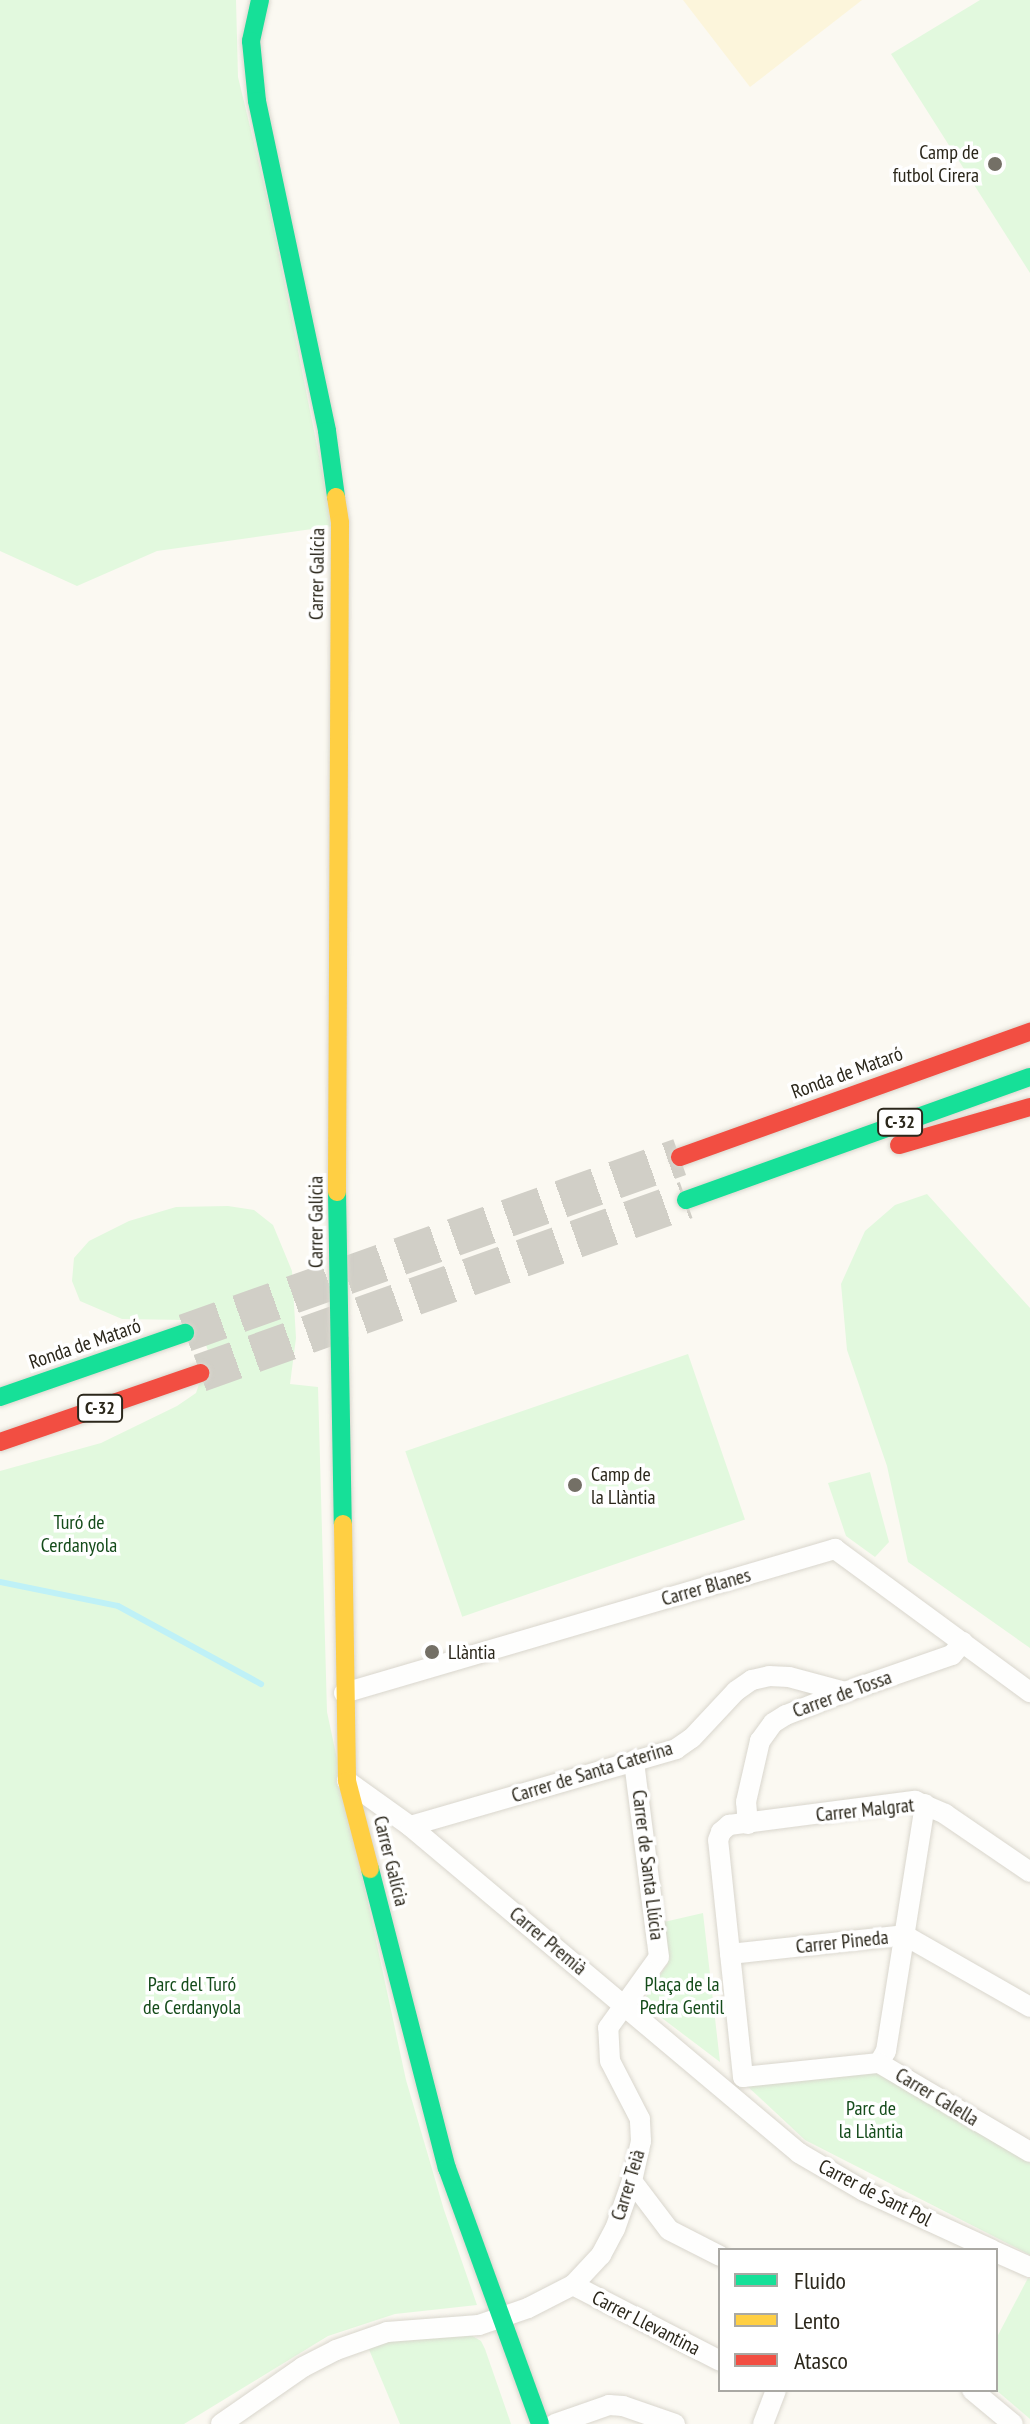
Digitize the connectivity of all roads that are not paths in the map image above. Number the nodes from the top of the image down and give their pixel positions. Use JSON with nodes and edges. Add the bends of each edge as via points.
{"nodes":[{"id":1,"x":260,"y":0,"type":"edge"},
{"id":2,"x":1030,"y":1013,"type":"edge"},
{"id":3,"x":1030,"y":1032,"type":"edge"},
{"id":4,"x":1030,"y":1077,"type":"edge"},
{"id":5,"x":829,"y":1102,"type":"junction"},
{"id":6,"x":1030,"y":1107,"type":"edge"},
{"id":7,"x":680,"y":1157,"type":"tunnel mouth"},
{"id":8,"x":771,"y":1169,"type":"junction"},
{"id":9,"x":686,"y":1200,"type":"tunnel mouth"},
{"id":10,"x":185,"y":1333,"type":"tunnel mouth"},
{"id":11,"x":200,"y":1373,"type":"tunnel mouth"},
{"id":12,"x":0,"y":1397,"type":"edge"},
{"id":13,"x":0,"y":1442,"type":"edge"},
{"id":14,"x":963,"y":1642,"type":"junction"},
{"id":15,"x":845,"y":1692,"type":"junction"},
{"id":16,"x":1030,"y":1692,"type":"edge"},
{"id":17,"x":344,"y":1693,"type":"junction"},
{"id":18,"x":634,"y":1761,"type":"junction"},
{"id":19,"x":347,"y":1781,"type":"junction"},
{"id":20,"x":925,"y":1804,"type":"junction"},
{"id":21,"x":738,"y":1824,"type":"junction"},
{"id":22,"x":410,"y":1826,"type":"junction"},
{"id":23,"x":1030,"y":1872,"type":"edge"},
{"id":24,"x":904,"y":1935,"type":"junction"},
{"id":25,"x":730,"y":1954,"type":"junction"},
{"id":26,"x":623,"y":2004,"type":"junction"},
{"id":27,"x":1030,"y":2007,"type":"edge"},
{"id":28,"x":879,"y":2063,"type":"junction"},
{"id":29,"x":737,"y":2084,"type":"junction"},
{"id":30,"x":1030,"y":2152,"type":"edge"},
{"id":31,"x":632,"y":2181,"type":"junction"},
{"id":32,"x":988,"y":2248,"type":"edge"},
{"id":33,"x":998,"y":2253,"type":"edge"},
{"id":34,"x":718,"y":2255,"type":"edge"},
{"id":35,"x":1030,"y":2267,"type":"edge"},
{"id":36,"x":573,"y":2285,"type":"junction"},
{"id":37,"x":503,"y":2317,"type":"junction"},
{"id":38,"x":718,"y":2360,"type":"edge"},
{"id":39,"x":775,"y":2392,"type":"edge"},
{"id":40,"x":974,"y":2392,"type":"edge"},
{"id":41,"x":221,"y":2424,"type":"edge"},
{"id":42,"x":540,"y":2424,"type":"edge"},
{"id":43,"x":555,"y":2424,"type":"edge"},
{"id":44,"x":675,"y":2424,"type":"edge"},
{"id":45,"x":763,"y":2424,"type":"edge"},
{"id":46,"x":1013,"y":2424,"type":"edge"}],
"edges":[{"from":1,"to":17,"type":"main road","name":"Carrer Galícia","via":[[251,41],[257,101],[327,431],[340,523],[337,1192]]},
{"from":2,"to":5,"type":"main road","via":[[913,1058]]},
{"from":3,"to":5,"type":"main road","name":"Ronda de Mataró","number":"C-32"},
{"from":4,"to":8,"type":"main road","number":"C-32"},
{"from":5,"to":7,"type":"main road","name":"Ronda de Mataró","number":"C-32"},
{"from":6,"to":8,"type":"main road","via":[[875,1151]]},
{"from":8,"to":9,"type":"main road","number":"C-32"},
{"from":10,"to":12,"type":"main road","name":"Ronda de Mataró","number":"C-32"},
{"from":11,"to":13,"type":"main road","number":"C-32"},
{"from":14,"to":15,"type":"street","name":"Carrer de Tossa","via":[[952,1655]]},
{"from":14,"to":16,"type":"street","name":"Carrer Blanes"},
{"from":14,"to":17,"type":"street","name":"Carrer Blanes","via":[[835,1549]]},
{"from":15,"to":18,"type":"street","name":"Carrer de Santa Caterina","via":[[789,1677],[752,1680],[676,1749]]},
{"from":15,"to":21,"type":"street","name":"Carrer de Tossa","via":[[773,1723],[760,1741]]},
{"from":17,"to":19,"type":"main road","name":"Carrer Galícia"},
{"from":18,"to":22,"type":"street","name":"Carrer de Santa Caterina"},
{"from":18,"to":26,"type":"street","name":"Carrer de Santa Llúcia","via":[[659,1957]]},
{"from":19,"to":22,"type":"street","name":"Carrer Premià"},
{"from":19,"to":37,"type":"main road","name":"Carrer Galícia","via":[[447,2168]]},
{"from":20,"to":21,"type":"street","name":"Carrer Malgrat","via":[[915,1801]]},
{"from":20,"to":23,"type":"street","name":"Carrer Malgrat"},
{"from":20,"to":24,"type":"street"},
{"from":21,"to":25,"type":"street","via":[[721,1832],[718,1840]]},
{"from":22,"to":26,"type":"street","name":"Carrer Premià"},
{"from":24,"to":25,"type":"street","name":"Carrer Pineda"},
{"from":24,"to":27,"type":"street","name":"Carrer Pineda"},
{"from":24,"to":28,"type":"street","via":[[886,2051]]},
{"from":25,"to":29,"type":"street"},
{"from":26,"to":29,"type":"street","name":"Carrer Premià"},
{"from":26,"to":31,"type":"street","name":"Carrer Teià","via":[[608,2028],[607,2044],[610,2061],[640,2119]]},
{"from":28,"to":29,"type":"street","name":"Carrer Calella"},
{"from":28,"to":30,"type":"street","name":"Carrer Calella"},
{"from":29,"to":32,"type":"street","name":"Carrer de Sant Pol","via":[[799,2153]]},
{"from":31,"to":34,"type":"street","via":[[669,2230]]},
{"from":31,"to":36,"type":"street","name":"Carrer Teià","via":[[601,2255]]},
{"from":33,"to":35,"type":"street","name":"Carrer de Sant Pol"},
{"from":36,"to":37,"type":"street","name":"Carrer Teià"},
{"from":36,"to":38,"type":"street","name":"Carrer Llevantina"},
{"from":37,"to":41,"type":"street","name":"Carrer Teià","via":[[479,2325],[370,2337],[303,2367]]},
{"from":37,"to":42,"type":"main road","name":"Carrer Galícia"},
{"from":39,"to":45,"type":"street"},
{"from":40,"to":46,"type":"street"},
{"from":43,"to":44,"type":"street","via":[[609,2405]]}]}
